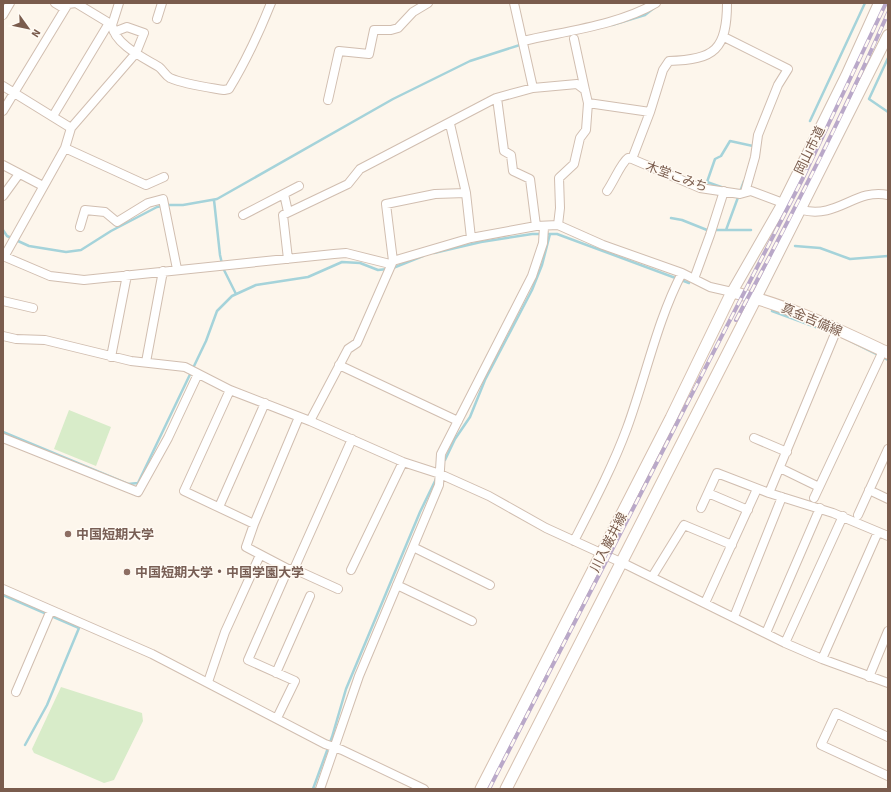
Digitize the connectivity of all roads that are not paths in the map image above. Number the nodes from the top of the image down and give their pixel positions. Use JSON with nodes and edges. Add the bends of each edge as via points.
{"nodes":[{"id":1,"x":10,"y":3,"type":"edge"},
{"id":2,"x":55,"y":3,"type":"edge"},
{"id":3,"x":76,"y":3,"type":"edge"},
{"id":4,"x":119,"y":3,"type":"edge"},
{"id":5,"x":162,"y":3,"type":"edge"},
{"id":6,"x":271,"y":3,"type":"edge"},
{"id":7,"x":428,"y":3,"type":"edge"},
{"id":8,"x":514,"y":3,"type":"edge"},
{"id":9,"x":656,"y":3,"type":"edge"},
{"id":10,"x":727,"y":3,"type":"edge"},
{"id":11,"x":879,"y":3,"type":"edge"},
{"id":12,"x":65,"y":9,"type":"junction"},
{"id":13,"x":3,"y":15,"type":"edge"},
{"id":14,"x":157,"y":19,"type":"dead end"},
{"id":15,"x":111,"y":27,"type":"junction"},
{"id":16,"x":888,"y":35,"type":"edge"},
{"id":17,"x":724,"y":37,"type":"junction"},
{"id":18,"x":574,"y":39,"type":"dead end"},
{"id":19,"x":523,"y":43,"type":"junction"},
{"id":20,"x":136,"y":53,"type":"junction"},
{"id":21,"x":3,"y":86,"type":"edge"},
{"id":22,"x":534,"y":88,"type":"junction"},
{"id":23,"x":585,"y":90,"type":"junction"},
{"id":24,"x":14,"y":93,"type":"junction"},
{"id":25,"x":497,"y":98,"type":"junction"},
{"id":26,"x":328,"y":100,"type":"dead end"},
{"id":27,"x":588,"y":103,"type":"junction"},
{"id":28,"x":3,"y":111,"type":"edge"},
{"id":29,"x":650,"y":112,"type":"junction"},
{"id":30,"x":53,"y":116,"type":"junction"},
{"id":31,"x":450,"y":124,"type":"junction"},
{"id":32,"x":70,"y":128,"type":"junction"},
{"id":33,"x":65,"y":148,"type":"junction"},
{"id":34,"x":632,"y":159,"type":"junction"},
{"id":35,"x":3,"y":165,"type":"edge"},
{"id":36,"x":19,"y":174,"type":"junction"},
{"id":37,"x":164,"y":177,"type":"dead end"},
{"id":38,"x":43,"y":186,"type":"junction"},
{"id":39,"x":299,"y":186,"type":"dead end"},
{"id":40,"x":607,"y":190,"type":"dead end"},
{"id":41,"x":724,"y":191,"type":"junction"},
{"id":42,"x":466,"y":193,"type":"junction"},
{"id":43,"x":741,"y":193,"type":"junction"},
{"id":44,"x":284,"y":194,"type":"junction"},
{"id":45,"x":888,"y":195,"type":"edge"},
{"id":46,"x":3,"y":196,"type":"edge"},
{"id":47,"x":783,"y":203,"type":"junction"},
{"id":48,"x":802,"y":210,"type":"junction"},
{"id":49,"x":288,"y":212,"type":"junction"},
{"id":50,"x":243,"y":215,"type":"dead end"},
{"id":51,"x":558,"y":224,"type":"junction"},
{"id":52,"x":540,"y":226,"type":"junction"},
{"id":53,"x":80,"y":227,"type":"dead end"},
{"id":54,"x":471,"y":238,"type":"junction"},
{"id":55,"x":4,"y":257,"type":"edge"},
{"id":56,"x":288,"y":259,"type":"junction"},
{"id":57,"x":391,"y":263,"type":"junction"},
{"id":58,"x":176,"y":269,"type":"junction"},
{"id":59,"x":163,"y":271,"type":"junction"},
{"id":60,"x":127,"y":275,"type":"junction"},
{"id":61,"x":681,"y":276,"type":"junction"},
{"id":62,"x":694,"y":279,"type":"junction"},
{"id":63,"x":732,"y":292,"type":"junction"},
{"id":64,"x":756,"y":298,"type":"junction"},
{"id":65,"x":3,"y":301,"type":"edge"},
{"id":66,"x":33,"y":308,"type":"dead end"},
{"id":67,"x":836,"y":333,"type":"junction"},
{"id":68,"x":3,"y":336,"type":"edge"},
{"id":69,"x":883,"y":354,"type":"edge"},
{"id":70,"x":111,"y":356,"type":"junction"},
{"id":71,"x":146,"y":362,"type":"junction"},
{"id":72,"x":339,"y":365,"type":"junction"},
{"id":73,"x":198,"y":374,"type":"junction"},
{"id":74,"x":230,"y":390,"type":"junction"},
{"id":75,"x":265,"y":403,"type":"junction"},
{"id":76,"x":299,"y":417,"type":"junction"},
{"id":77,"x":310,"y":421,"type":"junction"},
{"id":78,"x":458,"y":421,"type":"junction"},
{"id":79,"x":3,"y":438,"type":"edge"},
{"id":80,"x":754,"y":438,"type":"dead end"},
{"id":81,"x":352,"y":440,"type":"junction"},
{"id":82,"x":888,"y":449,"type":"edge"},
{"id":83,"x":787,"y":452,"type":"junction"},
{"id":84,"x":403,"y":462,"type":"junction"},
{"id":85,"x":780,"y":468,"type":"junction"},
{"id":86,"x":440,"y":474,"type":"junction"},
{"id":87,"x":819,"y":487,"type":"junction"},
{"id":88,"x":757,"y":489,"type":"junction"},
{"id":89,"x":869,"y":490,"type":"junction"},
{"id":90,"x":708,"y":493,"type":"junction"},
{"id":91,"x":769,"y":493,"type":"junction"},
{"id":92,"x":782,"y":497,"type":"junction"},
{"id":93,"x":814,"y":498,"type":"dead end"},
{"id":94,"x":888,"y":498,"type":"edge"},
{"id":95,"x":219,"y":508,"type":"junction"},
{"id":96,"x":701,"y":508,"type":"dead end"},
{"id":97,"x":820,"y":508,"type":"junction"},
{"id":98,"x":748,"y":510,"type":"junction"},
{"id":99,"x":858,"y":515,"type":"dead end"},
{"id":100,"x":843,"y":516,"type":"junction"},
{"id":101,"x":254,"y":524,"type":"junction"},
{"id":102,"x":878,"y":532,"type":"junction"},
{"id":103,"x":888,"y":536,"type":"edge"},
{"id":104,"x":574,"y":540,"type":"junction"},
{"id":105,"x":732,"y":545,"type":"junction"},
{"id":106,"x":413,"y":547,"type":"junction"},
{"id":107,"x":602,"y":553,"type":"junction"},
{"id":108,"x":260,"y":555,"type":"junction"},
{"id":109,"x":622,"y":562,"type":"junction"},
{"id":110,"x":291,"y":569,"type":"junction"},
{"id":111,"x":350,"y":570,"type":"dead end"},
{"id":112,"x":652,"y":577,"type":"junction"},
{"id":113,"x":490,"y":584,"type":"dead end"},
{"id":114,"x":397,"y":585,"type":"junction"},
{"id":115,"x":3,"y":589,"type":"edge"},
{"id":116,"x":338,"y":589,"type":"dead end"},
{"id":117,"x":310,"y":596,"type":"dead end"},
{"id":118,"x":705,"y":603,"type":"junction"},
{"id":119,"x":50,"y":613,"type":"junction"},
{"id":120,"x":734,"y":617,"type":"junction"},
{"id":121,"x":472,"y":621,"type":"dead end"},
{"id":122,"x":888,"y":631,"type":"edge"},
{"id":123,"x":766,"y":633,"type":"junction"},
{"id":124,"x":785,"y":643,"type":"junction"},
{"id":125,"x":822,"y":659,"type":"junction"},
{"id":126,"x":276,"y":672,"type":"junction"},
{"id":127,"x":869,"y":677,"type":"junction"},
{"id":128,"x":208,"y":682,"type":"junction"},
{"id":129,"x":888,"y":683,"type":"edge"},
{"id":130,"x":16,"y":692,"type":"dead end"},
{"id":131,"x":277,"y":718,"type":"junction"},
{"id":132,"x":888,"y":737,"type":"edge"},
{"id":133,"x":331,"y":746,"type":"junction"},
{"id":134,"x":888,"y":776,"type":"edge"},
{"id":135,"x":320,"y":789,"type":"edge"},
{"id":136,"x":424,"y":789,"type":"edge"},
{"id":137,"x":481,"y":789,"type":"edge"},
{"id":138,"x":506,"y":789,"type":"edge"}],
"edges":[{"from":1,"to":13,"type":"street"},
{"from":2,"to":12,"type":"street"},
{"from":3,"to":12,"type":"street","via":[[68,4]]},
{"from":3,"to":15,"type":"street"},
{"from":4,"to":15,"type":"street"},
{"from":5,"to":14,"type":"street"},
{"from":6,"to":20,"type":"street","via":[[255,43],[229,89],[190,85],[170,78]]},
{"from":7,"to":26,"type":"street","via":[[413,12],[398,28],[374,30],[369,54],[339,51]]},
{"from":8,"to":19,"type":"street"},
{"from":9,"to":19,"type":"street","via":[[643,11],[617,19]]},
{"from":10,"to":17,"type":"street"},
{"from":11,"to":47,"type":"street","name":"岡山市道"},
{"from":12,"to":24,"type":"street"},
{"from":15,"to":20,"type":"street"},
{"from":15,"to":20,"type":"street","via":[[127,26],[144,33]]},
{"from":15,"to":30,"type":"street"},
{"from":16,"to":48,"type":"street","name":"岡山市道"},
{"from":17,"to":29,"type":"street","name":"木堂こみち","via":[[703,56],[692,60],[669,61],[663,70]]},
{"from":17,"to":43,"type":"street","via":[[788,69],[778,85],[758,135],[756,157]]},
{"from":18,"to":23,"type":"street"},
{"from":19,"to":22,"type":"street"},
{"from":20,"to":32,"type":"street"},
{"from":21,"to":24,"type":"street"},
{"from":22,"to":23,"type":"street","via":[[577,84]]},
{"from":22,"to":25,"type":"street"},
{"from":23,"to":27,"type":"street"},
{"from":24,"to":28,"type":"street"},
{"from":24,"to":30,"type":"street"},
{"from":25,"to":31,"type":"street"},
{"from":25,"to":52,"type":"street","via":[[504,151],[512,155],[513,171],[530,179]]},
{"from":27,"to":29,"type":"street"},
{"from":27,"to":51,"type":"street","via":[[586,130],[580,138],[574,164],[559,178]]},
{"from":29,"to":34,"type":"street","name":"木堂こみち"},
{"from":30,"to":32,"type":"street"},
{"from":31,"to":42,"type":"street"},
{"from":31,"to":49,"type":"street","via":[[360,169],[348,184]]},
{"from":32,"to":33,"type":"street"},
{"from":33,"to":37,"type":"street","via":[[146,185]]},
{"from":33,"to":38,"type":"street"},
{"from":34,"to":40,"type":"street","via":[[628,158],[623,162],[616,179]]},
{"from":34,"to":41,"type":"street","name":"木堂こみち","via":[[700,188]]},
{"from":35,"to":36,"type":"street"},
{"from":36,"to":38,"type":"street"},
{"from":36,"to":46,"type":"street"},
{"from":38,"to":55,"type":"street"},
{"from":39,"to":44,"type":"street"},
{"from":41,"to":43,"type":"street","name":"木堂こみち"},
{"from":41,"to":62,"type":"street"},
{"from":42,"to":54,"type":"street"},
{"from":42,"to":57,"type":"street","via":[[435,194],[386,204]]},
{"from":43,"to":47,"type":"street","name":"木堂こみち","via":[[751,191]]},
{"from":44,"to":49,"type":"street"},
{"from":44,"to":50,"type":"street"},
{"from":45,"to":48,"type":"street","via":[[865,195],[833,209],[811,213]]},
{"from":47,"to":63,"type":"street","name":"岡山市道"},
{"from":48,"to":64,"type":"street","name":"岡山市道"},
{"from":49,"to":56,"type":"street","via":[[283,214]]},
{"from":51,"to":52,"type":"street"},
{"from":51,"to":61,"type":"street","via":[[603,246]]},
{"from":52,"to":54,"type":"street"},
{"from":52,"to":78,"type":"street","via":[[543,243],[525,292]]},
{"from":53,"to":58,"type":"street","via":[[85,210],[105,212],[117,222],[148,203],[162,200]]},
{"from":54,"to":57,"type":"street"},
{"from":55,"to":60,"type":"street","via":[[50,276],[84,280]]},
{"from":56,"to":57,"type":"street","via":[[346,253]]},
{"from":56,"to":58,"type":"street"},
{"from":57,"to":72,"type":"street","via":[[357,343],[348,350]]},
{"from":58,"to":59,"type":"street"},
{"from":59,"to":60,"type":"street"},
{"from":59,"to":71,"type":"street"},
{"from":60,"to":70,"type":"street"},
{"from":61,"to":62,"type":"street"},
{"from":61,"to":104,"type":"street","via":[[653,348],[627,429]]},
{"from":62,"to":63,"type":"street","via":[[710,287]]},
{"from":63,"to":64,"type":"main road","name":"真金吉備線"},
{"from":63,"to":107,"type":"main road","name":"川入巌井線"},
{"from":64,"to":67,"type":"main road","name":"真金吉備線","via":[[806,315]]},
{"from":64,"to":109,"type":"main road","name":"川入巌井線"},
{"from":65,"to":66,"type":"street"},
{"from":67,"to":69,"type":"main road","name":"真金吉備線"},
{"from":67,"to":83,"type":"street"},
{"from":68,"to":70,"type":"street","via":[[45,340]]},
{"from":69,"to":87,"type":"street"},
{"from":70,"to":71,"type":"street"},
{"from":71,"to":73,"type":"street","via":[[184,367]]},
{"from":72,"to":77,"type":"street"},
{"from":72,"to":78,"type":"street"},
{"from":73,"to":74,"type":"street"},
{"from":73,"to":79,"type":"street","via":[[168,438],[138,492]]},
{"from":74,"to":75,"type":"street"},
{"from":74,"to":95,"type":"street","via":[[184,491]]},
{"from":75,"to":76,"type":"street"},
{"from":75,"to":95,"type":"street"},
{"from":76,"to":77,"type":"street"},
{"from":76,"to":101,"type":"street"},
{"from":77,"to":81,"type":"street"},
{"from":78,"to":86,"type":"street","via":[[441,454]]},
{"from":80,"to":83,"type":"street"},
{"from":81,"to":84,"type":"street"},
{"from":81,"to":110,"type":"street"},
{"from":82,"to":89,"type":"street"},
{"from":83,"to":85,"type":"street"},
{"from":84,"to":86,"type":"street"},
{"from":84,"to":111,"type":"street"},
{"from":85,"to":87,"type":"street"},
{"from":85,"to":91,"type":"street"},
{"from":86,"to":104,"type":"street"},
{"from":86,"to":106,"type":"street","via":[[439,485]]},
{"from":87,"to":93,"type":"street"},
{"from":88,"to":90,"type":"street","via":[[717,473]]},
{"from":88,"to":91,"type":"street"},
{"from":88,"to":98,"type":"street"},
{"from":89,"to":94,"type":"street"},
{"from":89,"to":99,"type":"street"},
{"from":90,"to":96,"type":"street"},
{"from":90,"to":98,"type":"street"},
{"from":91,"to":92,"type":"street"},
{"from":92,"to":97,"type":"street"},
{"from":92,"to":120,"type":"street"},
{"from":95,"to":101,"type":"street"},
{"from":97,"to":100,"type":"street"},
{"from":97,"to":123,"type":"street"},
{"from":98,"to":105,"type":"street"},
{"from":100,"to":102,"type":"street"},
{"from":100,"to":124,"type":"street"},
{"from":101,"to":108,"type":"street","via":[[246,548]]},
{"from":102,"to":103,"type":"street"},
{"from":102,"to":125,"type":"street"},
{"from":104,"to":107,"type":"street"},
{"from":105,"to":112,"type":"street","via":[[684,525]]},
{"from":105,"to":118,"type":"street"},
{"from":106,"to":113,"type":"street"},
{"from":106,"to":114,"type":"street"},
{"from":107,"to":109,"type":"street"},
{"from":107,"to":137,"type":"main road","name":"川入巌井線"},
{"from":108,"to":110,"type":"street"},
{"from":108,"to":128,"type":"street","via":[[225,632]]},
{"from":109,"to":112,"type":"street"},
{"from":109,"to":138,"type":"main road","name":"川入巌井線"},
{"from":110,"to":116,"type":"street"},
{"from":110,"to":126,"type":"street","via":[[248,660]]},
{"from":112,"to":118,"type":"street"},
{"from":114,"to":121,"type":"street"},
{"from":114,"to":133,"type":"street"},
{"from":115,"to":119,"type":"street"},
{"from":117,"to":126,"type":"street"},
{"from":118,"to":120,"type":"street"},
{"from":119,"to":128,"type":"street","via":[[152,654]]},
{"from":119,"to":130,"type":"street"},
{"from":120,"to":123,"type":"street"},
{"from":122,"to":127,"type":"street"},
{"from":123,"to":124,"type":"street"},
{"from":124,"to":125,"type":"street"},
{"from":125,"to":127,"type":"street"},
{"from":126,"to":131,"type":"street","via":[[295,680]]},
{"from":127,"to":129,"type":"street"},
{"from":128,"to":131,"type":"street"},
{"from":131,"to":133,"type":"street"},
{"from":132,"to":134,"type":"street","via":[[836,713],[821,745]]},
{"from":133,"to":135,"type":"street"},
{"from":133,"to":136,"type":"street"}]}
